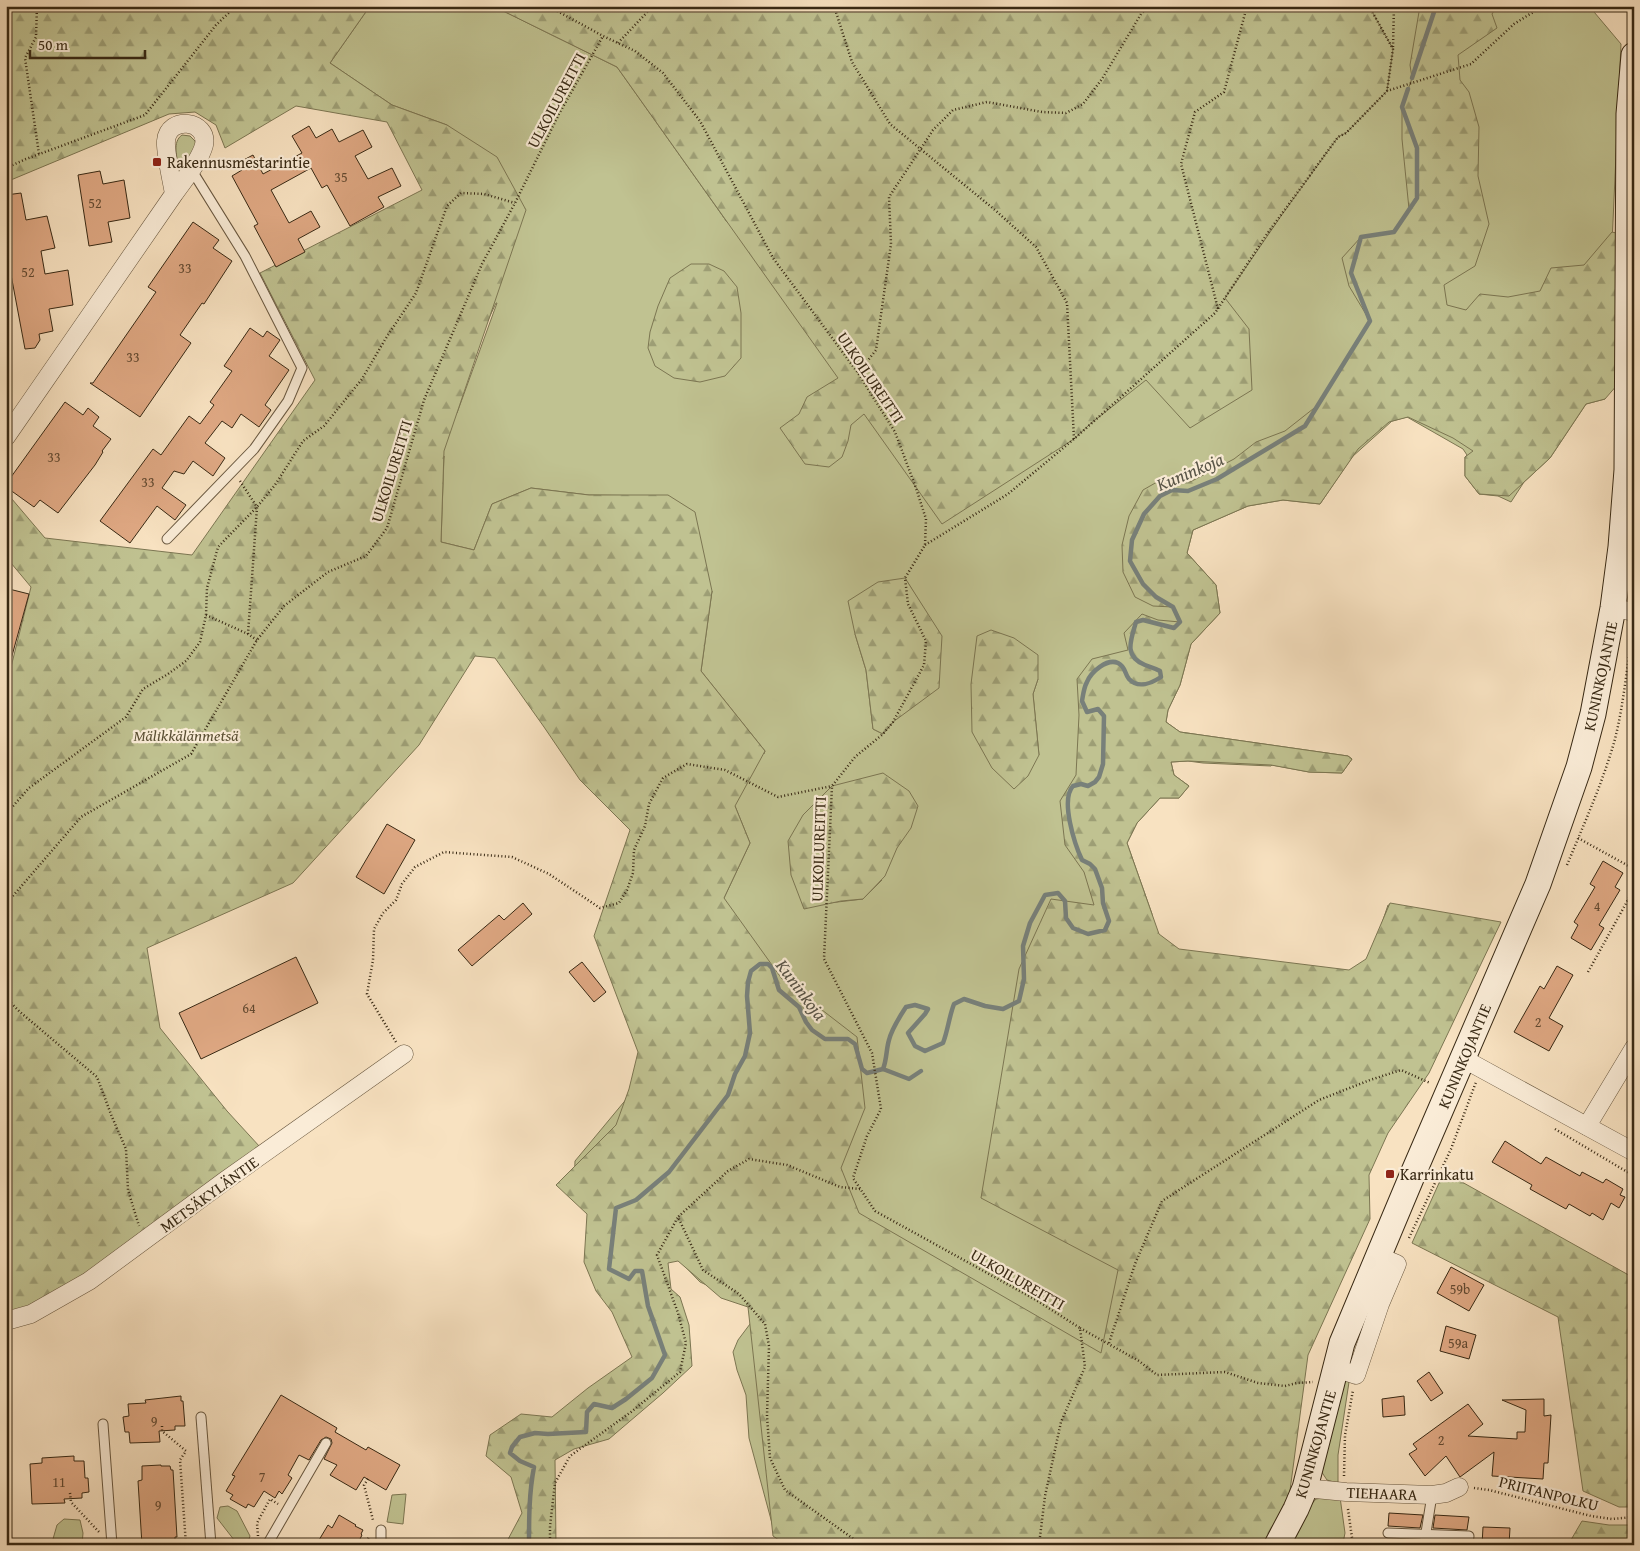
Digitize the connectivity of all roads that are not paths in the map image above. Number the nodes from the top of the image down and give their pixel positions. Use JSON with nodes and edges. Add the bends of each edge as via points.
{"nodes":[{"id":1,"x":1634,"y":55,"type":"edge"},
{"id":2,"x":191,"y":169,"type":"junction"},
{"id":3,"x":174,"y":194,"type":"junction"},
{"id":4,"x":1631,"y":310,"type":"edge"},
{"id":5,"x":6,"y":437,"type":"edge"},
{"id":6,"x":167,"y":539,"type":"dead end"},
{"id":7,"x":1624,"y":610,"type":"edge"},
{"id":8,"x":1634,"y":1048,"type":"edge"},
{"id":9,"x":404,"y":1054,"type":"road end"},
{"id":10,"x":1462,"y":1058,"type":"junction"},
{"id":11,"x":1587,"y":1126,"type":"junction"},
{"id":12,"x":1634,"y":1152,"type":"edge"},
{"id":13,"x":6,"y":1321,"type":"edge"},
{"id":14,"x":201,"y":1417,"type":"dead end"},
{"id":15,"x":103,"y":1424,"type":"dead end"},
{"id":16,"x":326,"y":1443,"type":"dead end"},
{"id":17,"x":1459,"y":1487,"type":"road end"},
{"id":18,"x":1305,"y":1488,"type":"junction"},
{"id":19,"x":1432,"y":1495,"type":"junction"},
{"id":20,"x":6,"y":1516,"type":"edge"},
{"id":21,"x":381,"y":1530,"type":"road end"},
{"id":22,"x":1388,"y":1533,"type":"dead end"},
{"id":23,"x":1426,"y":1534,"type":"junction"},
{"id":24,"x":7,"y":1545,"type":"edge"},
{"id":25,"x":112,"y":1545,"type":"edge"},
{"id":26,"x":211,"y":1545,"type":"edge"},
{"id":27,"x":267,"y":1545,"type":"edge"},
{"id":28,"x":380,"y":1545,"type":"edge"},
{"id":29,"x":1277,"y":1545,"type":"edge"},
{"id":30,"x":1424,"y":1545,"type":"edge"},
{"id":31,"x":1468,"y":1545,"type":"edge"}],
"edges":[{"from":1,"to":4,"type":"main road","name":"KUNINKOJANTIE","via":[[1629,114]]},
{"from":2,"to":3,"type":"street"},
{"from":2,"to":3,"type":"street","via":[[201,152],[204,138],[196,126],[177,124],[171,128],[166,141]]},
{"from":2,"to":6,"type":"lane","via":[[245,256],[302,368],[288,401],[254,450]]},
{"from":3,"to":5,"type":"street"},
{"from":4,"to":7,"type":"main road","name":"KUNINKOJANTIE","via":[[1627,470],[1621,547]]},
{"from":7,"to":10,"type":"main road","name":"KUNINKOJANTIE","via":[[1579,767],[1538,884]]},
{"from":8,"to":11,"type":"street"},
{"from":9,"to":13,"type":"street","name":"METSÄKYLÄNTIE","via":[[89,1280],[31,1314]]},
{"from":10,"to":11,"type":"street"},
{"from":10,"to":18,"type":"main road","name":"KUNINKOJANTIE","via":[[1388,1260],[1346,1334]]},
{"from":11,"to":12,"type":"street"},
{"from":14,"to":26,"type":"lane"},
{"from":15,"to":25,"type":"lane"},
{"from":16,"to":27,"type":"lane"},
{"from":17,"to":19,"type":"street","name":"TIEHAARA"},
{"from":18,"to":19,"type":"street","name":"TIEHAARA"},
{"from":18,"to":29,"type":"main road","name":"KUNINKOJANTIE"},
{"from":19,"to":23,"type":"lane"},
{"from":20,"to":24,"type":"lane"},
{"from":21,"to":28,"type":"lane"},
{"from":22,"to":23,"type":"lane"},
{"from":23,"to":30,"type":"lane"},
{"from":23,"to":31,"type":"lane","via":[[1469,1536]]}]}
